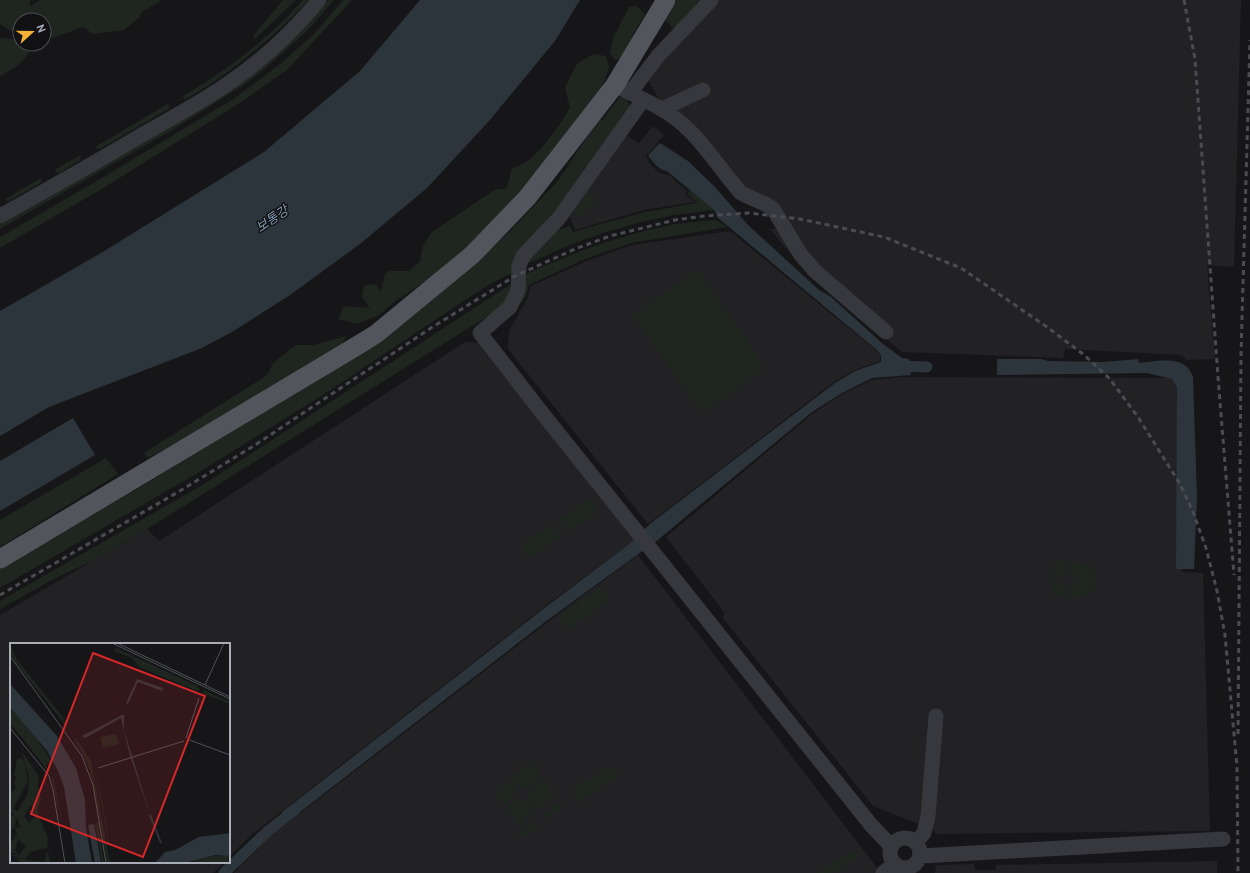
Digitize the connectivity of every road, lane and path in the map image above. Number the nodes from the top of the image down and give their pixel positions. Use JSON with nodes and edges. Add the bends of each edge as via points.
{"nodes":[{"id":1,"x":319,"y":0,"type":"edge"},
{"id":2,"x":666,"y":0,"type":"edge"},
{"id":3,"x":711,"y":0,"type":"edge"},
{"id":4,"x":703,"y":90,"type":"dead end"},
{"id":5,"x":629,"y":93,"type":"junction"},
{"id":6,"x":662,"y":109,"type":"junction"},
{"id":7,"x":0,"y":216,"type":"edge"},
{"id":8,"x":886,"y":332,"type":"dead end"},
{"id":9,"x":0,"y":559,"type":"edge"},
{"id":10,"x":936,"y":716,"type":"dead end"},
{"id":11,"x":1222,"y":838,"type":"dead end"},
{"id":12,"x":891,"y":846,"type":"junction"},
{"id":13,"x":916,"y":859,"type":"edge"},
{"id":14,"x":888,"y":868,"type":"edge"}],
"edges":[{"from":1,"to":7,"type":"street","via":[[276,44],[221,89]]},
{"from":2,"to":5,"type":"main road"},
{"from":3,"to":5,"type":"street","via":[[658,56]]},
{"from":4,"to":6,"type":"street"},
{"from":5,"to":6,"type":"street"},
{"from":5,"to":9,"type":"main road","via":[[472,255],[376,334]]},
{"from":5,"to":12,"type":"street","via":[[559,218],[523,256],[519,266],[518,290],[510,307],[480,333],[867,820]]},
{"from":6,"to":8,"type":"street","via":[[680,122],[704,146],[740,192],[773,209],[801,255],[815,271]]},
{"from":10,"to":13,"type":"street","via":[[928,816]]},
{"from":11,"to":13,"type":"street"},
{"from":12,"to":13,"type":"street","via":[[898,839],[912,839]]},
{"from":12,"to":14,"type":"street"},
{"from":13,"to":14,"type":"street","via":[[902,868]]}]}
